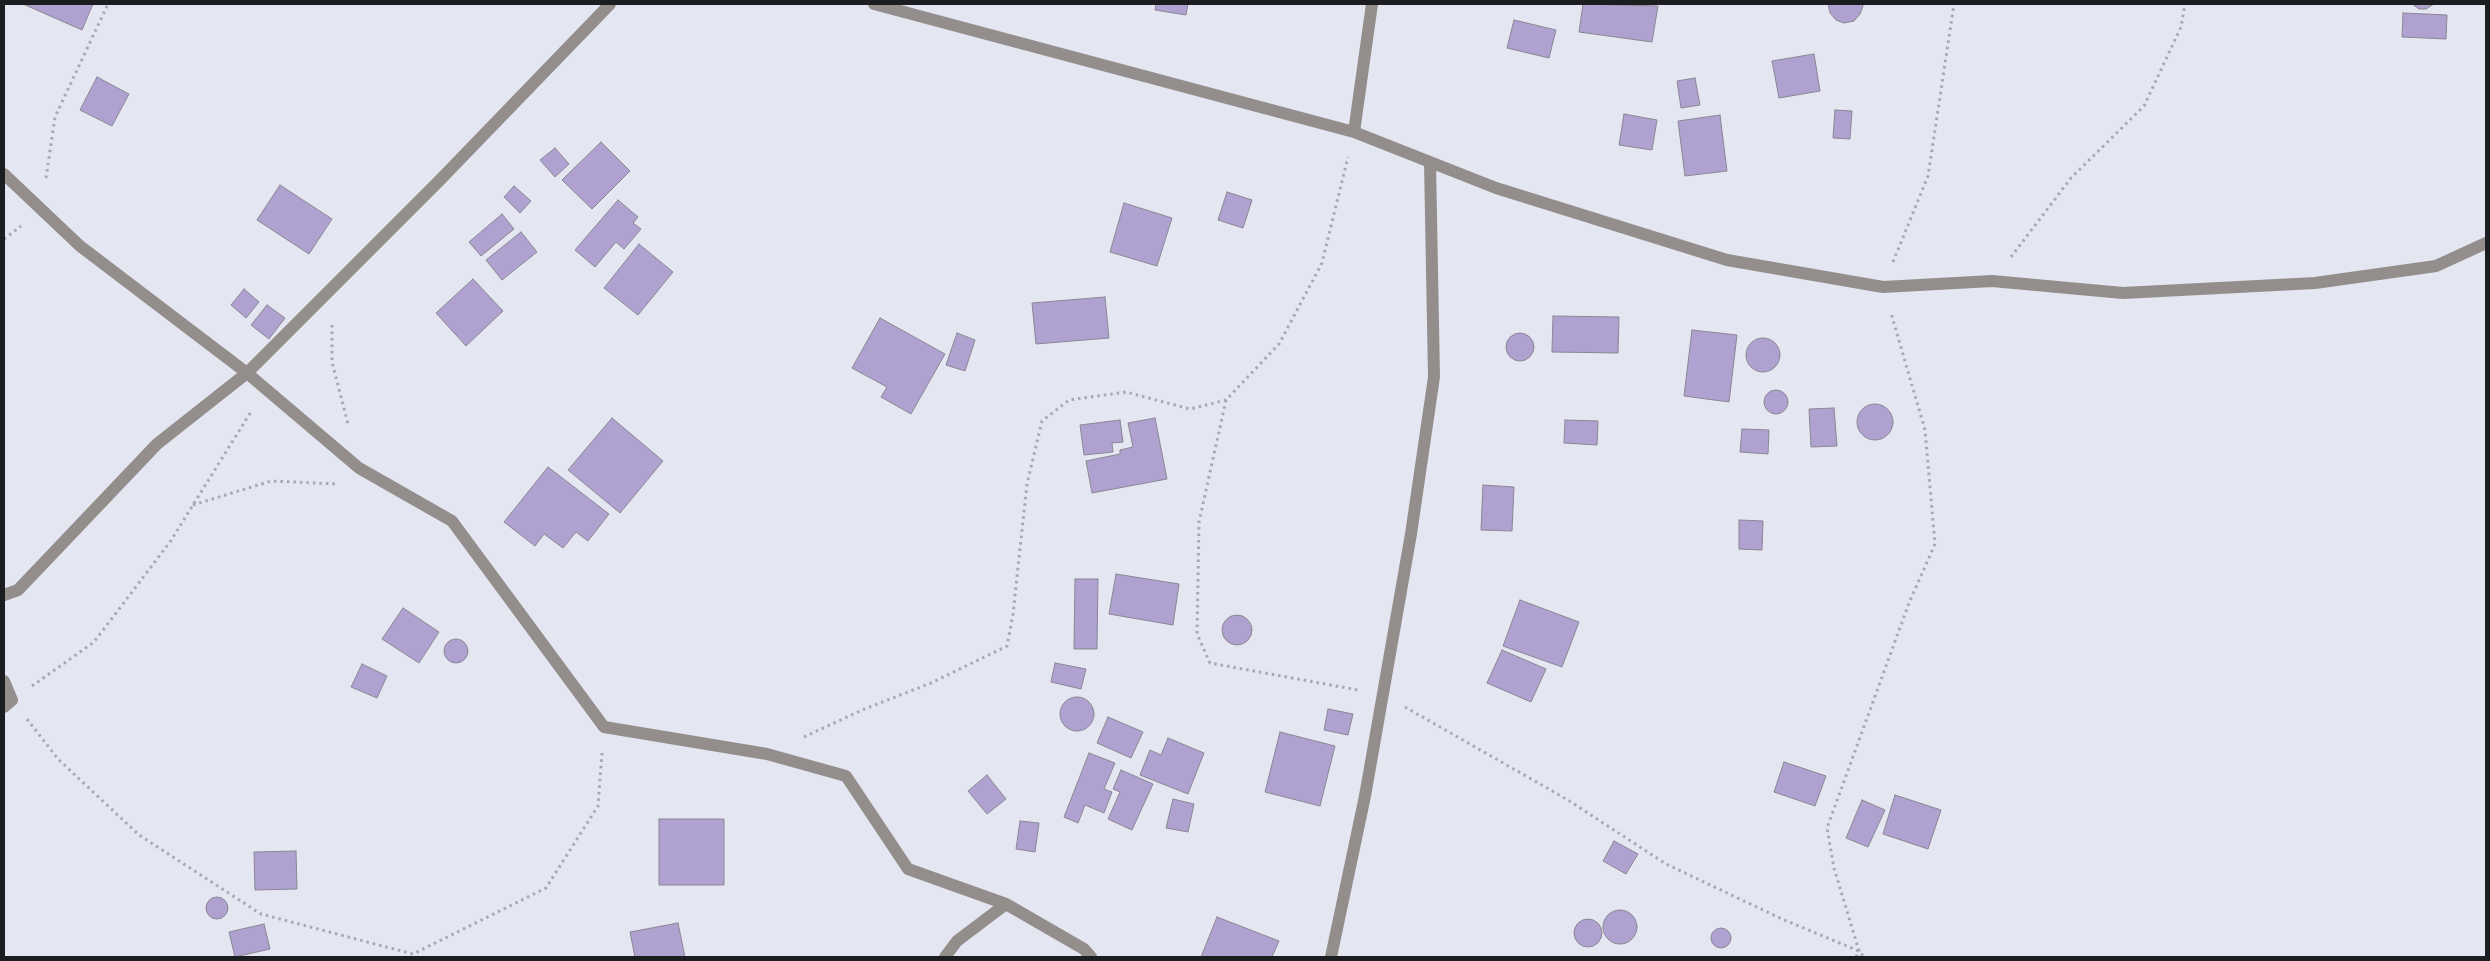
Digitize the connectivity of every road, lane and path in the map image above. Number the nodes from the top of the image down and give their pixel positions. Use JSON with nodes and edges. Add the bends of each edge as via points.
{"nodes":[{"id":1,"x":108,"y":4,"type":"edge"},
{"id":2,"x":610,"y":4,"type":"edge"},
{"id":3,"x":874,"y":4,"type":"edge"},
{"id":4,"x":1372,"y":4,"type":"edge"},
{"id":5,"x":1954,"y":4,"type":"edge"},
{"id":6,"x":2185,"y":4,"type":"edge"},
{"id":7,"x":1354,"y":132,"type":"junction"},
{"id":8,"x":1430,"y":162,"type":"junction"},
{"id":9,"x":4,"y":174,"type":"edge"},
{"id":10,"x":42,"y":210,"type":"junction"},
{"id":11,"x":4,"y":239,"type":"edge"},
{"id":12,"x":2486,"y":243,"type":"edge"},
{"id":13,"x":1992,"y":281,"type":"junction"},
{"id":14,"x":1884,"y":287,"type":"junction"},
{"id":15,"x":332,"y":288,"type":"junction"},
{"id":16,"x":247,"y":373,"type":"junction"},
{"id":17,"x":265,"y":388,"type":"junction"},
{"id":18,"x":1226,"y":400,"type":"junction"},
{"id":19,"x":359,"y":468,"type":"junction"},
{"id":20,"x":345,"y":485,"type":"dead end"},
{"id":21,"x":193,"y":505,"type":"junction"},
{"id":22,"x":4,"y":595,"type":"edge"},
{"id":23,"x":4,"y":681,"type":"edge"},
{"id":24,"x":1383,"y":694,"type":"junction"},
{"id":25,"x":8,"y":704,"type":"edge"},
{"id":26,"x":604,"y":727,"type":"junction"},
{"id":27,"x":767,"y":754,"type":"junction"},
{"id":28,"x":1006,"y":904,"type":"junction"},
{"id":29,"x":1859,"y":951,"type":"junction"},
{"id":30,"x":413,"y":954,"type":"junction"},
{"id":31,"x":408,"y":957,"type":"edge"},
{"id":32,"x":944,"y":957,"type":"edge"},
{"id":33,"x":1091,"y":957,"type":"edge"},
{"id":34,"x":1331,"y":957,"type":"edge"},
{"id":35,"x":1856,"y":957,"type":"edge"},
{"id":36,"x":1864,"y":957,"type":"edge"}],
"edges":[{"from":1,"to":10,"type":"path","via":[[55,117]]},
{"from":2,"to":15,"type":"street"},
{"from":3,"to":7,"type":"street"},
{"from":4,"to":7,"type":"street"},
{"from":5,"to":14,"type":"path","via":[[1928,176]]},
{"from":6,"to":13,"type":"path","via":[[2181,27],[2144,106],[2072,178]]},
{"from":7,"to":8,"type":"street"},
{"from":7,"to":18,"type":"path","via":[[1322,263],[1279,344]]},
{"from":8,"to":14,"type":"street","via":[[1496,188],[1727,260]]},
{"from":8,"to":24,"type":"street","via":[[1434,378]]},
{"from":9,"to":10,"type":"street"},
{"from":10,"to":11,"type":"path"},
{"from":10,"to":16,"type":"street","via":[[80,246]]},
{"from":12,"to":13,"type":"street","via":[[2436,266],[2315,284],[2123,292]]},
{"from":13,"to":14,"type":"street"},
{"from":14,"to":29,"type":"path","via":[[1925,430],[1935,544],[1909,604],[1827,828],[1834,868]]},
{"from":15,"to":16,"type":"street"},
{"from":15,"to":19,"type":"path","via":[[332,362]]},
{"from":16,"to":17,"type":"street"},
{"from":16,"to":22,"type":"street","via":[[157,444],[18,590]]},
{"from":17,"to":19,"type":"street"},
{"from":17,"to":21,"type":"path"},
{"from":18,"to":24,"type":"path","via":[[1199,522],[1196,634],[1210,662]]},
{"from":18,"to":27,"type":"path","via":[[1190,409],[1126,392],[1069,400],[1042,421],[1027,484],[1007,646],[931,683],[862,710]]},
{"from":19,"to":26,"type":"street","via":[[452,522]]},
{"from":20,"to":21,"type":"path","via":[[271,481]]},
{"from":21,"to":25,"type":"path","via":[[170,542],[94,642]]},
{"from":23,"to":25,"type":"street"},
{"from":24,"to":29,"type":"path","via":[[1568,800],[1666,864]]},
{"from":24,"to":34,"type":"street"},
{"from":25,"to":30,"type":"path","via":[[58,759],[140,836],[261,914]]},
{"from":26,"to":27,"type":"street"},
{"from":26,"to":30,"type":"path","via":[[598,806],[546,888]]},
{"from":27,"to":28,"type":"street","via":[[846,776],[908,869]]},
{"from":28,"to":32,"type":"street","via":[[956,941]]},
{"from":28,"to":33,"type":"street","via":[[1084,949]]},
{"from":29,"to":35,"type":"path"},
{"from":29,"to":36,"type":"path"},
{"from":30,"to":31,"type":"path"}]}
